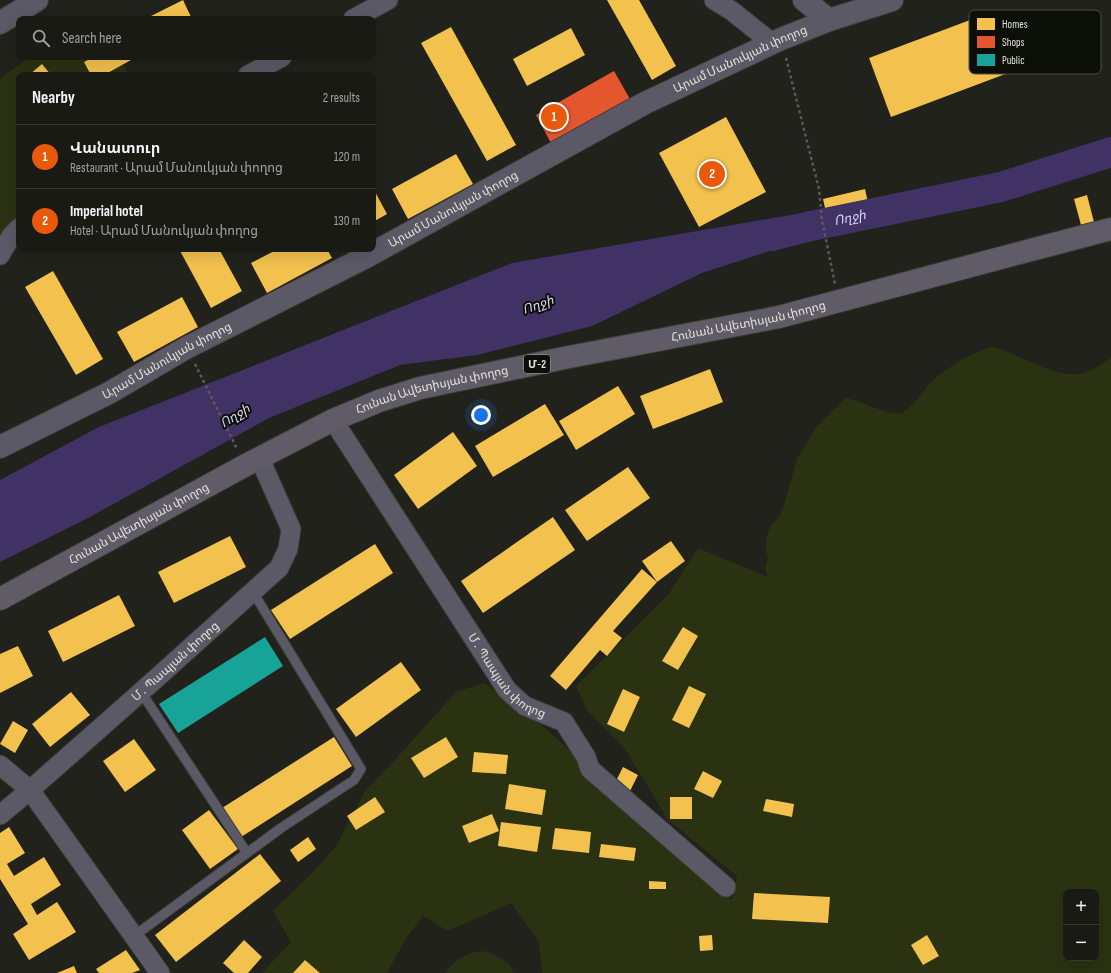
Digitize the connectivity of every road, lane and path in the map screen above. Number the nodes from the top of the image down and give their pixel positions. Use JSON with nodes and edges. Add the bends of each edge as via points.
{"nodes":[{"id":1,"x":37,"y":0,"type":"edge"},
{"id":2,"x":388,"y":0,"type":"edge"},
{"id":3,"x":714,"y":0,"type":"edge"},
{"id":4,"x":804,"y":0,"type":"edge"},
{"id":5,"x":892,"y":0,"type":"edge"},
{"id":6,"x":359,"y":16,"type":"edge"},
{"id":7,"x":829,"y":20,"type":"junction"},
{"id":8,"x":0,"y":23,"type":"edge"},
{"id":9,"x":777,"y":41,"type":"junction"},
{"id":10,"x":276,"y":60,"type":"edge"},
{"id":11,"x":254,"y":72,"type":"edge"},
{"id":12,"x":1111,"y":230,"type":"edge"},
{"id":13,"x":16,"y":231,"type":"edge"},
{"id":14,"x":376,"y":251,"type":"edge"},
{"id":15,"x":375,"y":252,"type":"edge"},
{"id":16,"x":0,"y":255,"type":"edge"},
{"id":17,"x":835,"y":283,"type":"dead end"},
{"id":18,"x":203,"y":379,"type":"dead end"},
{"id":19,"x":333,"y":420,"type":"junction"},
{"id":20,"x":0,"y":447,"type":"edge"},
{"id":21,"x":250,"y":456,"type":"junction"},
{"id":22,"x":253,"y":592,"type":"junction"},
{"id":23,"x":0,"y":599,"type":"edge"},
{"id":24,"x":141,"y":692,"type":"junction"},
{"id":25,"x":0,"y":765,"type":"edge"},
{"id":26,"x":30,"y":790,"type":"junction"},
{"id":27,"x":0,"y":815,"type":"edge"},
{"id":28,"x":246,"y":853,"type":"junction"},
{"id":29,"x":726,"y":887,"type":"dead end"},
{"id":30,"x":134,"y":936,"type":"junction"},
{"id":31,"x":160,"y":973,"type":"edge"}],
"edges":[{"from":1,"to":8,"type":"street"},
{"from":2,"to":6,"type":"street"},
{"from":3,"to":9,"type":"street"},
{"from":4,"to":7,"type":"street"},
{"from":5,"to":7,"type":"street","name":"Արամ Մանուկյան փողոց"},
{"from":7,"to":9,"type":"street","name":"Արամ Մանուկյան փողոց"},
{"from":9,"to":14,"type":"street","name":"Արամ Մանուկյան փողոց","via":[[645,103]]},
{"from":9,"to":17,"type":"path","via":[[819,189],[822,220]]},
{"from":10,"to":11,"type":"street"},
{"from":12,"to":19,"type":"highway","name":"Հունան Ավետիսյան փողոց","number":"Մ-2","via":[[779,317],[420,388]]},
{"from":13,"to":16,"type":"street"},
{"from":15,"to":20,"type":"street","name":"Արամ Մանուկյան փողոց","via":[[186,348],[109,392]]},
{"from":18,"to":21,"type":"path"},
{"from":19,"to":21,"type":"highway","name":"Հունան Ավետիսյան փողոց","number":"Մ-2"},
{"from":19,"to":29,"type":"street","name":"Մ․ Պապյան փողոց","via":[[507,690],[525,706],[564,722],[586,757],[590,769]]},
{"from":21,"to":22,"type":"street","name":"Մ․ Պապյան փողոց","via":[[290,530],[288,549],[279,568]]},
{"from":21,"to":23,"type":"highway","name":"Հունան Ավետիսյան փողոց","number":"Մ-2","via":[[239,469]]},
{"from":22,"to":24,"type":"street","name":"Մ․ Պապյան փողոց"},
{"from":22,"to":28,"type":"lane","via":[[361,769],[354,780]]},
{"from":24,"to":26,"type":"street","name":"Մ․ Պապյան փողոց"},
{"from":24,"to":28,"type":"lane"},
{"from":25,"to":26,"type":"street"},
{"from":26,"to":27,"type":"street","name":"Մ․ Պապյան փողոց"},
{"from":26,"to":30,"type":"street"},
{"from":28,"to":30,"type":"lane"},
{"from":30,"to":31,"type":"street"}]}
